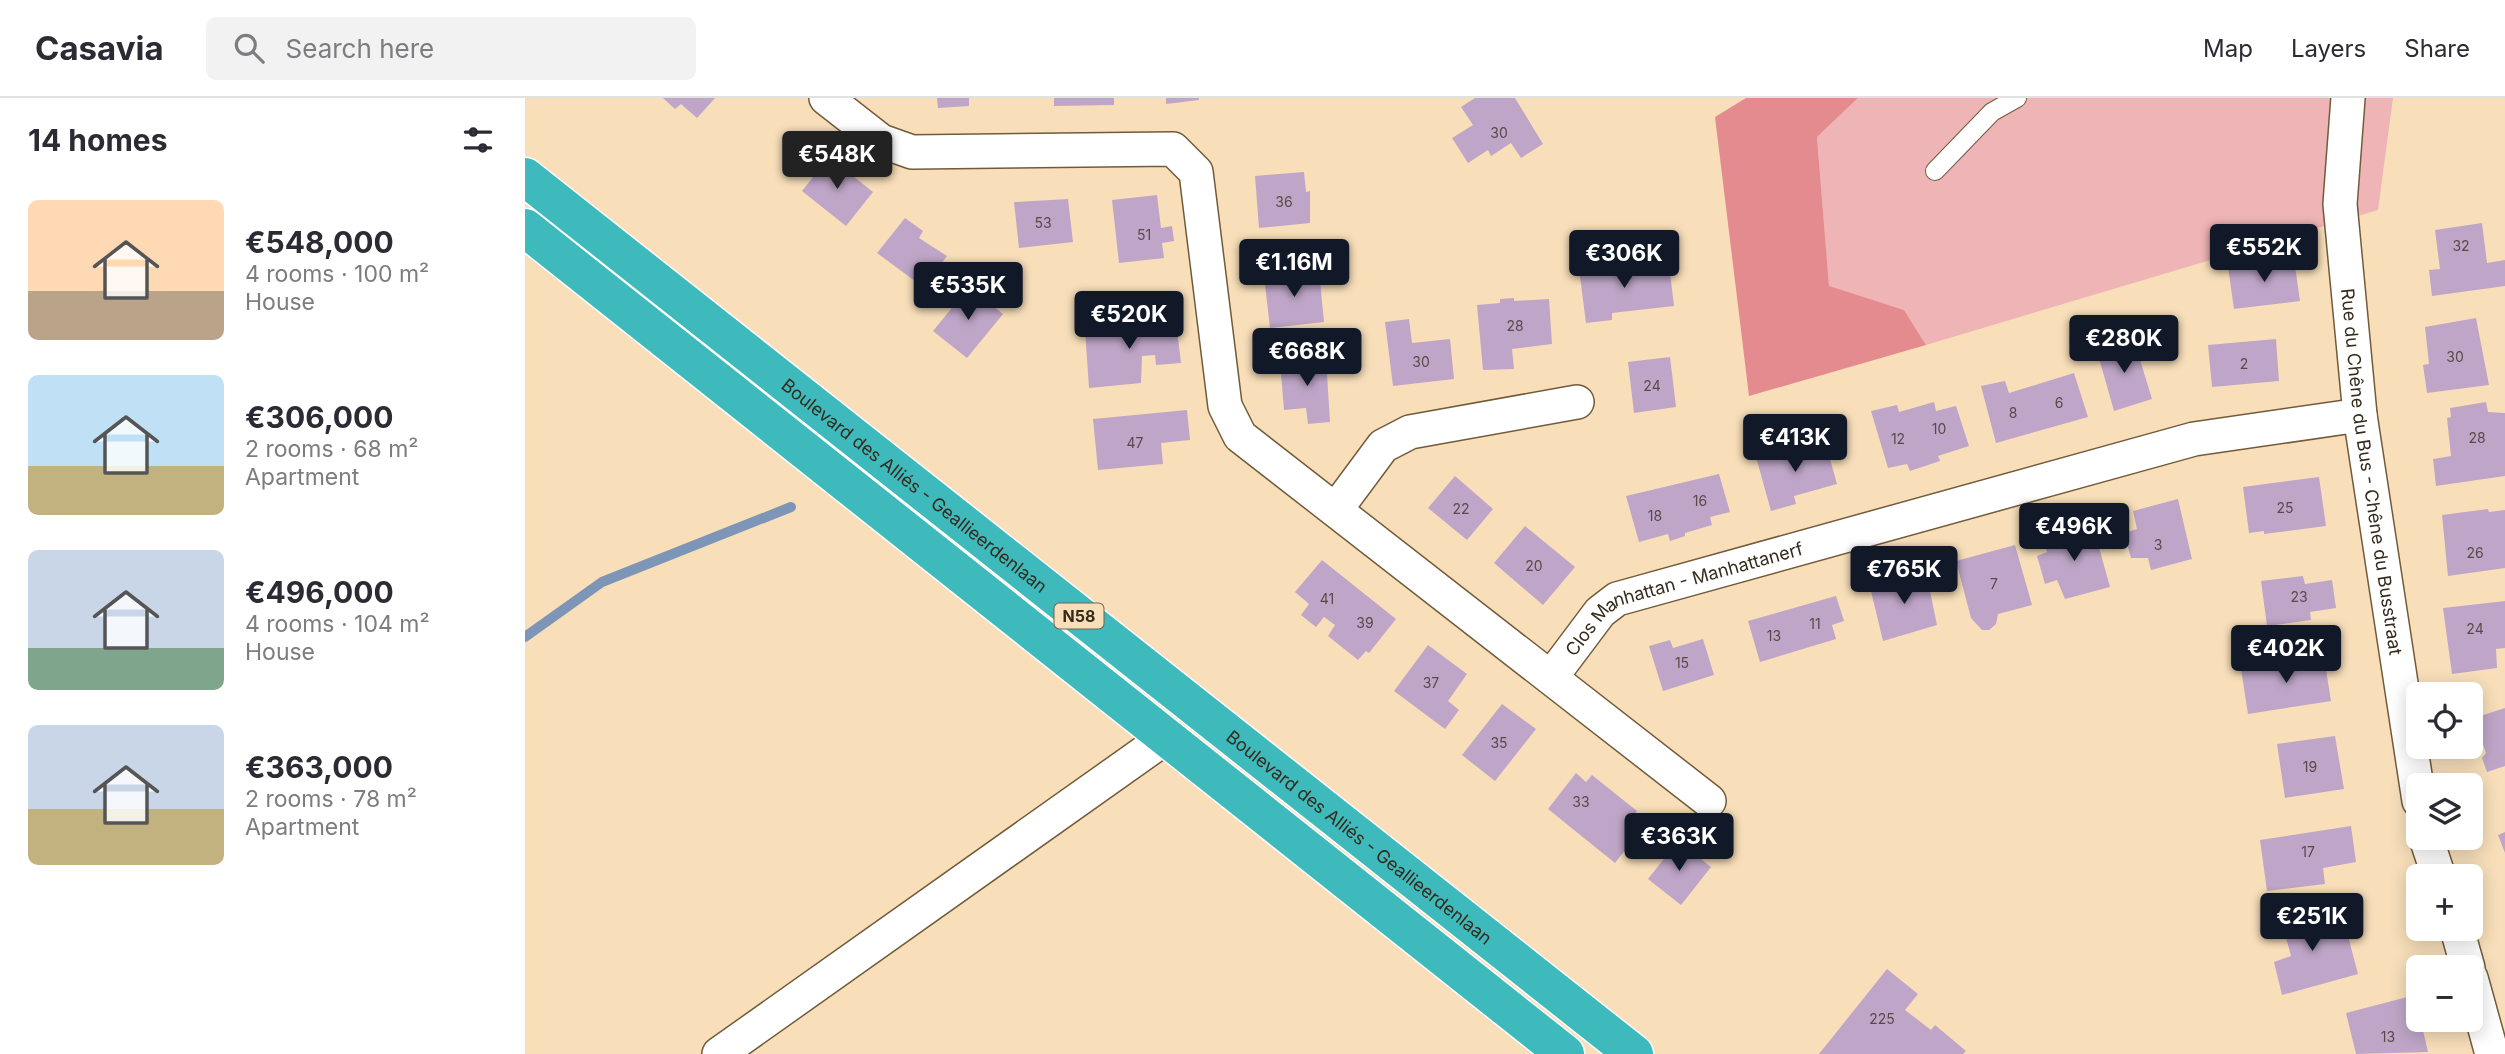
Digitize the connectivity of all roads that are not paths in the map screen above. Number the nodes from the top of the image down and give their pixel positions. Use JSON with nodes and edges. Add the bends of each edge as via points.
{"nodes":[{"id":1,"x":826,"y":98,"type":"edge"},
{"id":2,"x":2017,"y":98,"type":"edge"},
{"id":3,"x":2348,"y":98,"type":"edge"},
{"id":4,"x":1935,"y":171,"type":"dead end"},
{"id":5,"x":525,"y":177,"type":"edge"},
{"id":6,"x":525,"y":228,"type":"edge"},
{"id":7,"x":1577,"y":402,"type":"dead end"},
{"id":8,"x":2360,"y":415,"type":"junction"},
{"id":9,"x":1337,"y":508,"type":"junction"},
{"id":10,"x":1552,"y":676,"type":"junction"},
{"id":11,"x":1165,"y":738,"type":"junction"},
{"id":12,"x":2415,"y":773,"type":"edge"},
{"id":13,"x":1709,"y":800,"type":"dead end"},
{"id":14,"x":2483,"y":1019,"type":"edge"},
{"id":15,"x":719,"y":1054,"type":"edge"},
{"id":16,"x":1565,"y":1054,"type":"edge"},
{"id":17,"x":1634,"y":1054,"type":"edge"},
{"id":18,"x":2493,"y":1054,"type":"edge"}],
"edges":[{"from":1,"to":9,"type":"street","name":"Clos Manhattan - Manhattanerf","via":[[881,141],[912,152],[1173,149],[1196,172],[1225,406],[1240,436]]},
{"from":2,"to":4,"type":"lane","via":[[1992,112]]},
{"from":3,"to":8,"type":"street","name":"Rue du Chêne du Bus - Chêne du Busstraat","via":[[2340,204]]},
{"from":5,"to":17,"type":"highway","name":"Boulevard des Alliés - Geallieerdenlaan","number":"N58"},
{"from":6,"to":11,"type":"highway","number":"N58"},
{"from":7,"to":9,"type":"street","via":[[1410,432],[1383,446]]},
{"from":8,"to":10,"type":"street","name":"Clos Manhattan - Manhattanerf","via":[[2194,439],[1617,599],[1600,612]]},
{"from":8,"to":12,"type":"street","name":"Rue du Chêne du Bus - Chêne du Busstraat"},
{"from":9,"to":10,"type":"street","name":"Clos Manhattan - Manhattanerf"},
{"from":10,"to":13,"type":"street","name":"Clos Manhattan - Manhattanerf"},
{"from":11,"to":15,"type":"street"},
{"from":11,"to":16,"type":"highway","number":"N58"},
{"from":14,"to":18,"type":"street"}]}
